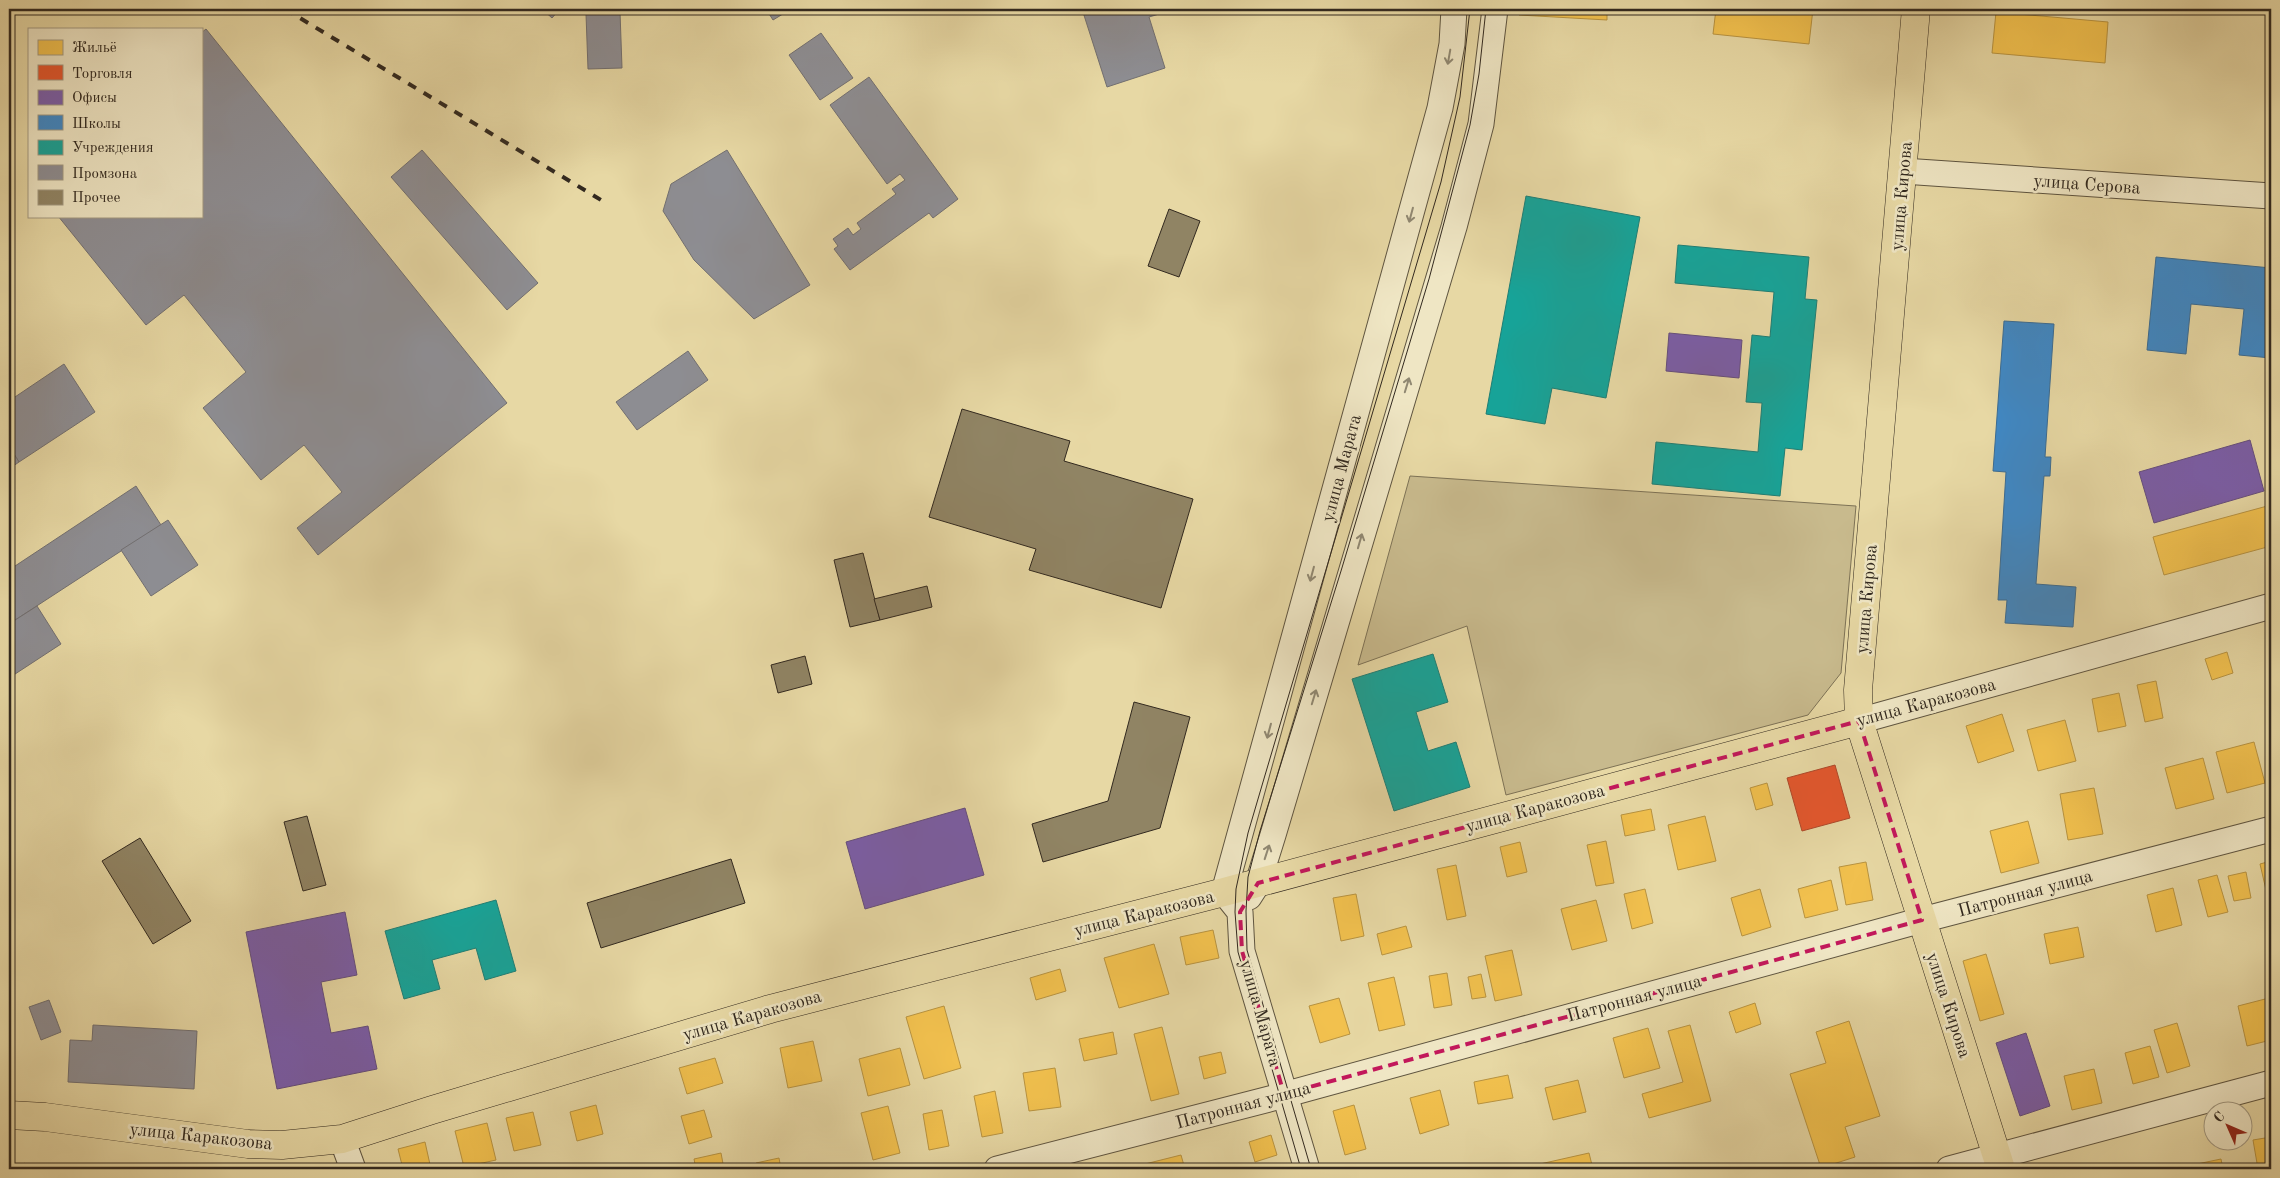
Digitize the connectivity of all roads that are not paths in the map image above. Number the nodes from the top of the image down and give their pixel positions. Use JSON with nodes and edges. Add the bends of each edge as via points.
{"nodes":[{"id":1,"x":1916,"y":9,"type":"edge"},
{"id":2,"x":1454,"y":13,"type":"edge"},
{"id":3,"x":1495,"y":15,"type":"edge"},
{"id":4,"x":1904,"y":172,"type":"junction"},
{"id":5,"x":2271,"y":196,"type":"edge"},
{"id":6,"x":2271,"y":606,"type":"edge"},
{"id":7,"x":1859,"y":721,"type":"junction"},
{"id":8,"x":2271,"y":829,"type":"edge"},
{"id":9,"x":1258,"y":883,"type":"junction"},
{"id":10,"x":1232,"y":902,"type":"junction"},
{"id":11,"x":1922,"y":920,"type":"junction"},
{"id":12,"x":2271,"y":1083,"type":"edge"},
{"id":13,"x":1284,"y":1094,"type":"junction"},
{"id":14,"x":9,"y":1115,"type":"edge"},
{"id":15,"x":342,"y":1139,"type":"junction"},
{"id":16,"x":2000,"y":1163,"type":"edge"},
{"id":17,"x":353,"y":1169,"type":"edge"},
{"id":18,"x":997,"y":1169,"type":"edge"},
{"id":19,"x":1307,"y":1169,"type":"edge"},
{"id":20,"x":1949,"y":1169,"type":"edge"}],
"edges":[{"from":1,"to":4,"type":"main road","name":"улица Кирова"},
{"from":2,"to":3,"type":"street","name":"улица Марата"},
{"from":2,"to":10,"type":"street","name":"улица Марата","one_way":true,"via":[[1452,44],[1440,108]]},
{"from":9,"to":3,"type":"street","name":"улица Марата","one_way":true,"via":[[1454,227],[1481,124]]},
{"from":4,"to":5,"type":"street","name":"улица Серова"},
{"from":4,"to":7,"type":"main road","name":"улица Кирова","via":[[1858,690]]},
{"from":6,"to":7,"type":"street","name":"улица Каракозова"},
{"from":7,"to":9,"type":"main road","name":"улица Каракозова"},
{"from":7,"to":11,"type":"main road","name":"улица Кирова"},
{"from":8,"to":11,"type":"street","name":"Патронная улица"},
{"from":9,"to":10,"type":"main road","name":"улица Каракозова"},
{"from":10,"to":13,"type":"street","name":"улица Марата","via":[[1242,951]]},
{"from":10,"to":15,"type":"main road","name":"улица Каракозова","via":[[770,1009]]},
{"from":11,"to":13,"type":"street","name":"Патронная улица"},
{"from":11,"to":16,"type":"main road","name":"улица Кирова"},
{"from":12,"to":16,"type":"street"},
{"from":13,"to":18,"type":"street","name":"Патронная улица"},
{"from":13,"to":19,"type":"street","name":"улица Марата"},
{"from":14,"to":15,"type":"main road","name":"улица Каракозова","via":[[248,1144],[282,1145]]},
{"from":15,"to":17,"type":"street"},
{"from":16,"to":20,"type":"street"}]}
